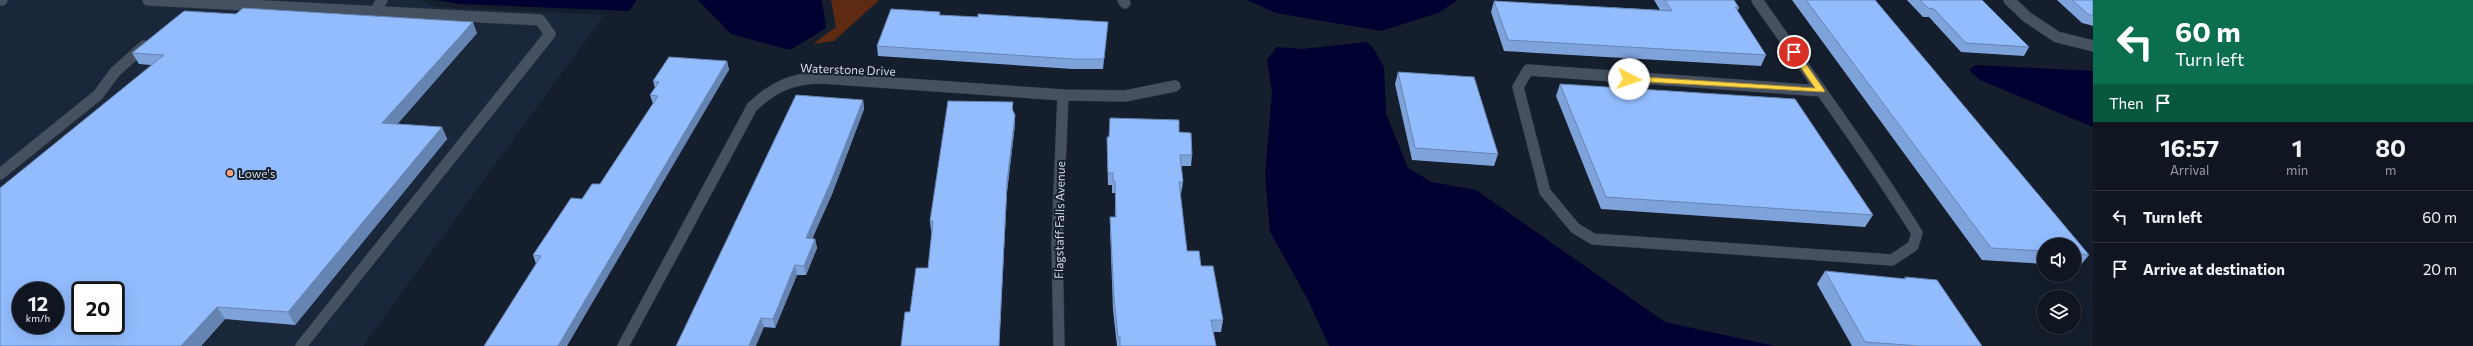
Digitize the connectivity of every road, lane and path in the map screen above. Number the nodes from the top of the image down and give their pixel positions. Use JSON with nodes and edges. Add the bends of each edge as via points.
{"nodes":[{"id":1,"x":148,"y":0,"type":"edge"},
{"id":2,"x":382,"y":0,"type":"edge"},
{"id":3,"x":1757,"y":0,"type":"edge"},
{"id":4,"x":2009,"y":0,"type":"edge"},
{"id":5,"x":200,"y":1,"type":"edge"},
{"id":6,"x":188,"y":12,"type":"edge"},
{"id":7,"x":374,"y":12,"type":"junction"},
{"id":8,"x":152,"y":39,"type":"edge"},
{"id":9,"x":2093,"y":46,"type":"edge"},
{"id":10,"x":1176,"y":86,"type":"dead end"},
{"id":11,"x":1821,"y":91,"type":"junction"},
{"id":12,"x":1063,"y":95,"type":"junction"},
{"id":13,"x":0,"y":174,"type":"edge"},
{"id":14,"x":302,"y":346,"type":"edge"},
{"id":15,"x":623,"y":346,"type":"edge"},
{"id":16,"x":1059,"y":346,"type":"edge"}],
"edges":[{"from":1,"to":5,"type":"street"},
{"from":2,"to":7,"type":"street"},
{"from":3,"to":11,"type":"street"},
{"from":4,"to":9,"type":"street","via":[[2027,17],[2057,36]]},
{"from":5,"to":6,"type":"street"},
{"from":5,"to":7,"type":"street"},
{"from":7,"to":14,"type":"street","via":[[540,20],[550,34]]},
{"from":8,"to":13,"type":"street","via":[[115,72],[98,95]]},
{"from":10,"to":12,"type":"street","name":"Waterstone Drive","via":[[1125,96]]},
{"from":11,"to":11,"type":"street","via":[[1894,195],[1917,233],[1913,246],[1892,260],[1593,240],[1575,228],[1545,192],[1518,87],[1528,70]]},
{"from":12,"to":15,"type":"street","name":"Waterstone Drive","via":[[810,78],[787,81],[768,91],[752,107]]},
{"from":12,"to":16,"type":"street","name":"Flagstaff Falls Avenue","via":[[1057,242]]}]}
